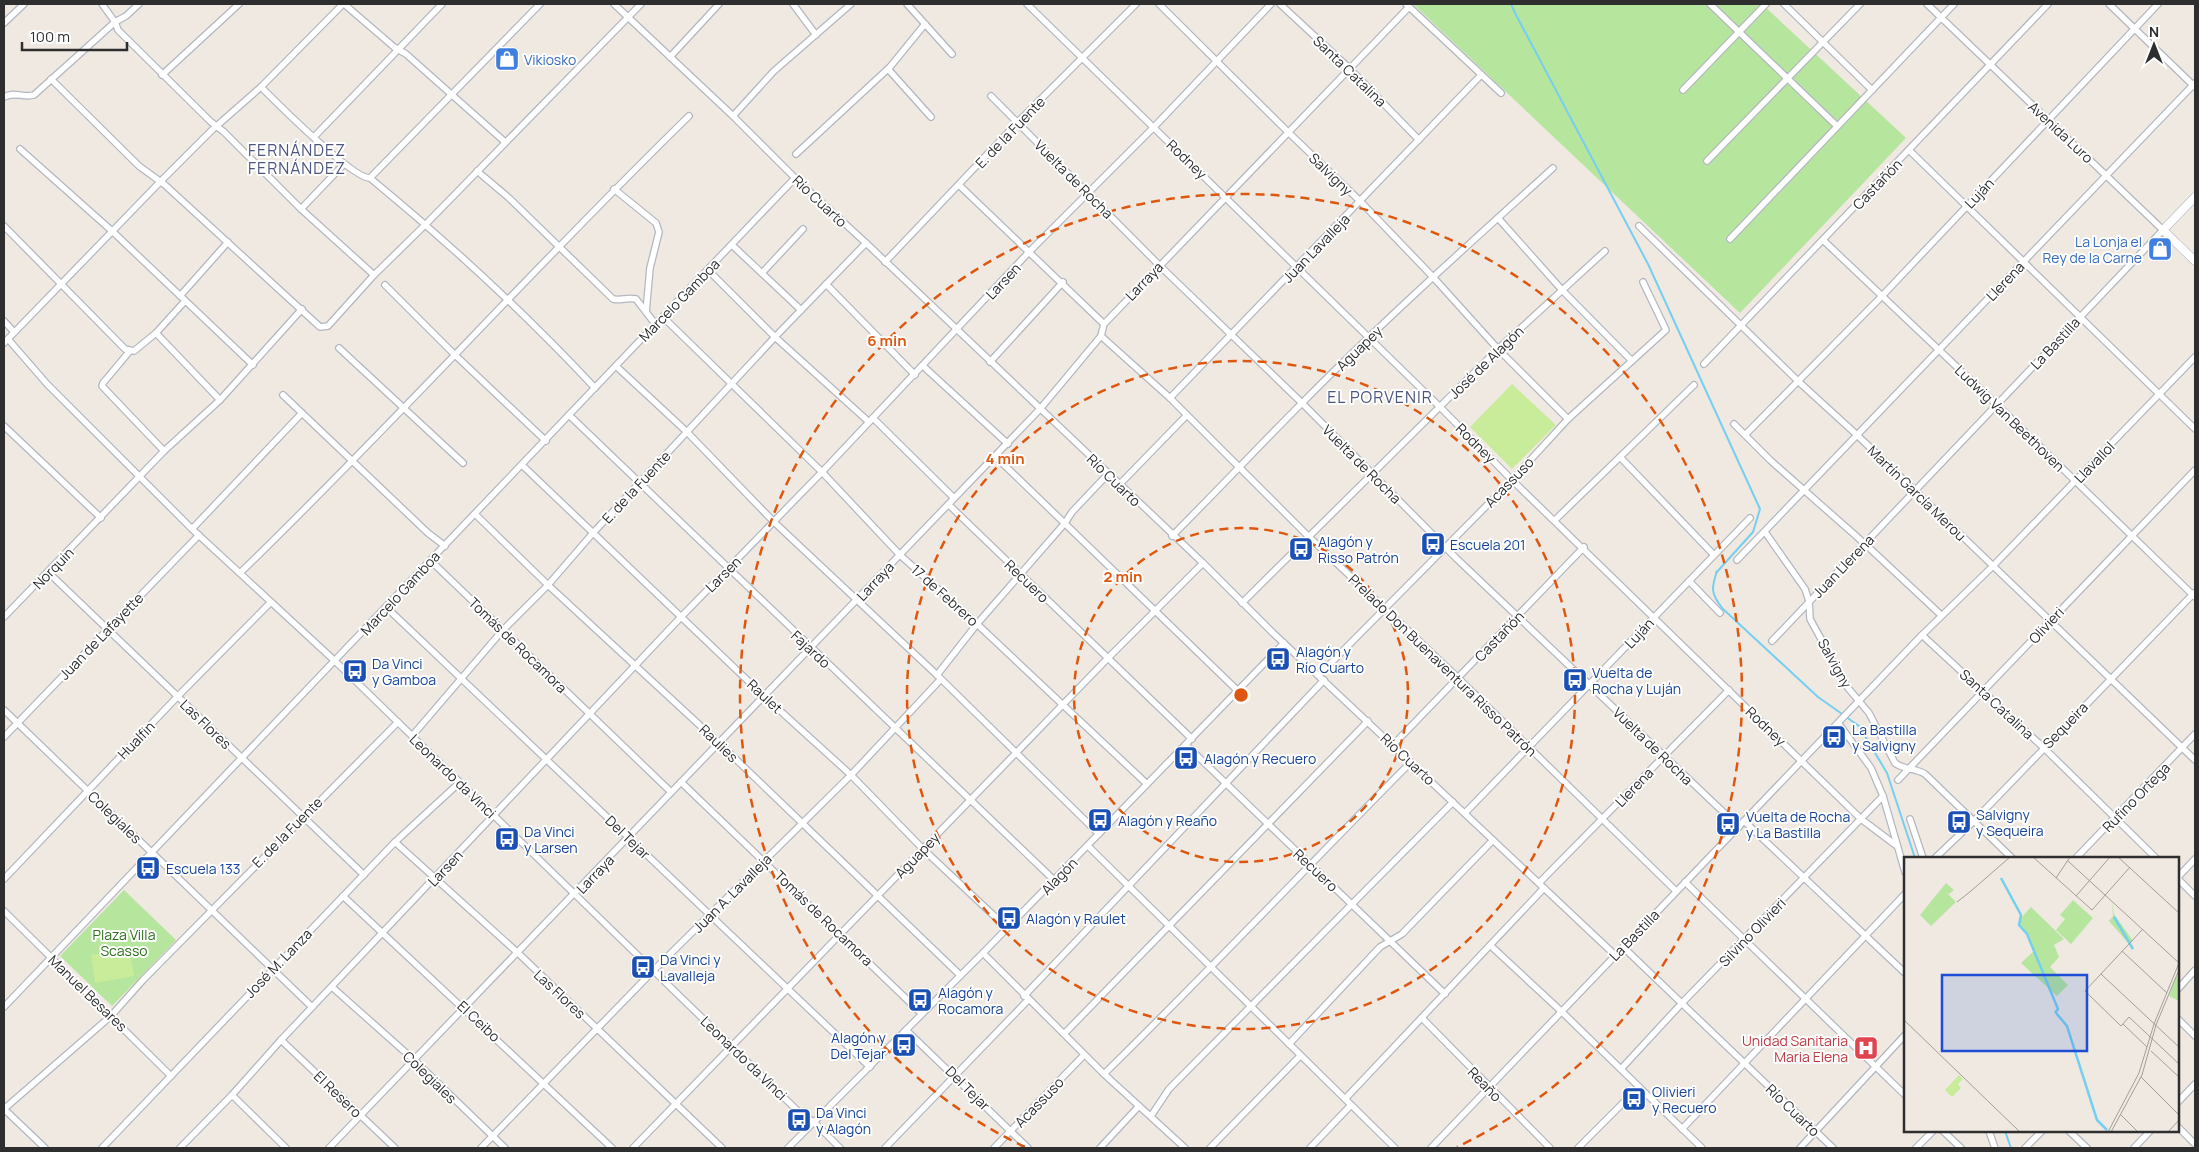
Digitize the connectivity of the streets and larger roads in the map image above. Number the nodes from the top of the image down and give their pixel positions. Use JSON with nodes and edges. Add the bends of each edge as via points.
{"nodes":[{"id":1,"x":24,"y":4,"type":"edge"},
{"id":2,"x":102,"y":4,"type":"edge"},
{"id":3,"x":139,"y":4,"type":"edge"},
{"id":4,"x":239,"y":4,"type":"edge"},
{"id":5,"x":344,"y":4,"type":"edge"},
{"id":6,"x":442,"y":4,"type":"edge"},
{"id":7,"x":540,"y":4,"type":"edge"},
{"id":8,"x":614,"y":4,"type":"edge"},
{"id":9,"x":641,"y":4,"type":"edge"},
{"id":10,"x":719,"y":4,"type":"edge"},
{"id":11,"x":793,"y":4,"type":"edge"},
{"id":12,"x":851,"y":4,"type":"edge"},
{"id":13,"x":907,"y":4,"type":"edge"},
{"id":14,"x":1027,"y":4,"type":"edge"},
{"id":15,"x":1136,"y":4,"type":"edge"},
{"id":16,"x":1159,"y":4,"type":"edge"},
{"id":17,"x":1271,"y":4,"type":"edge"},
{"id":18,"x":1280,"y":4,"type":"edge"},
{"id":19,"x":1710,"y":4,"type":"edge"},
{"id":20,"x":1766,"y":4,"type":"edge"},
{"id":21,"x":1784,"y":4,"type":"edge"},
{"id":22,"x":1860,"y":4,"type":"edge"},
{"id":23,"x":1927,"y":4,"type":"edge"},
{"id":24,"x":1954,"y":4,"type":"edge"},
{"id":25,"x":2048,"y":4,"type":"edge"},
{"id":26,"x":2109,"y":4,"type":"edge"},
{"id":27,"x":2158,"y":4,"type":"edge"},
{"id":28,"x":1408,"y":6,"type":"edge"},
{"id":29,"x":628,"y":17,"type":"junction"},
{"id":30,"x":1941,"y":17,"type":"junction"},
{"id":31,"x":115,"y":22,"type":"junction"},
{"id":32,"x":4,"y":23,"type":"edge"},
{"id":33,"x":925,"y":24,"type":"junction"},
{"id":34,"x":2134,"y":29,"type":"junction"},
{"id":35,"x":1739,"y":32,"type":"junction"},
{"id":36,"x":816,"y":35,"type":"junction"},
{"id":37,"x":1824,"y":41,"type":"junction"},
{"id":38,"x":399,"y":50,"type":"junction"},
{"id":39,"x":952,"y":54,"type":"dead end"},
{"id":40,"x":670,"y":57,"type":"junction"},
{"id":41,"x":1082,"y":59,"type":"junction"},
{"id":42,"x":1218,"y":61,"type":"junction"},
{"id":43,"x":1990,"y":65,"type":"junction"},
{"id":44,"x":1349,"y":68,"type":"junction"},
{"id":45,"x":888,"y":69,"type":"junction"},
{"id":46,"x":162,"y":75,"type":"junction"},
{"id":47,"x":1482,"y":75,"type":"junction"},
{"id":48,"x":1788,"y":78,"type":"junction"},
{"id":49,"x":51,"y":79,"type":"junction"},
{"id":50,"x":2194,"y":85,"type":"edge"},
{"id":51,"x":260,"y":87,"type":"junction"},
{"id":52,"x":1683,"y":90,"type":"dead end"},
{"id":53,"x":1872,"y":90,"type":"junction"},
{"id":54,"x":1501,"y":93,"type":"dead end"},
{"id":55,"x":452,"y":95,"type":"junction"},
{"id":56,"x":991,"y":96,"type":"dead end"},
{"id":57,"x":4,"y":97,"type":"edge"},
{"id":58,"x":688,"y":116,"type":"dead end"},
{"id":59,"x":733,"y":116,"type":"junction"},
{"id":60,"x":931,"y":117,"type":"dead end"},
{"id":61,"x":2048,"y":120,"type":"junction"},
{"id":62,"x":1018,"y":122,"type":"junction"},
{"id":63,"x":1837,"y":126,"type":"junction"},
{"id":64,"x":216,"y":127,"type":"junction"},
{"id":65,"x":1154,"y":127,"type":"junction"},
{"id":66,"x":1288,"y":133,"type":"junction"},
{"id":67,"x":314,"y":137,"type":"junction"},
{"id":68,"x":1419,"y":140,"type":"junction"},
{"id":69,"x":505,"y":142,"type":"junction"},
{"id":70,"x":20,"y":149,"type":"dead end"},
{"id":71,"x":1909,"y":150,"type":"junction"},
{"id":72,"x":796,"y":154,"type":"dead end"},
{"id":73,"x":1707,"y":161,"type":"dead end"},
{"id":74,"x":344,"y":164,"type":"junction"},
{"id":75,"x":1553,"y":168,"type":"dead end"},
{"id":76,"x":477,"y":172,"type":"junction"},
{"id":77,"x":2106,"y":175,"type":"junction"},
{"id":78,"x":370,"y":178,"type":"junction"},
{"id":79,"x":795,"y":178,"type":"junction"},
{"id":80,"x":160,"y":182,"type":"junction"},
{"id":81,"x":959,"y":185,"type":"junction"},
{"id":82,"x":614,"y":189,"type":"junction"},
{"id":83,"x":1088,"y":192,"type":"junction"},
{"id":84,"x":1225,"y":196,"type":"junction"},
{"id":85,"x":2195,"y":197,"type":"edge"},
{"id":86,"x":1360,"y":201,"type":"junction"},
{"id":87,"x":1967,"y":206,"type":"junction"},
{"id":88,"x":301,"y":209,"type":"junction"},
{"id":89,"x":1498,"y":218,"type":"junction"},
{"id":90,"x":426,"y":224,"type":"junction"},
{"id":91,"x":4,"y":226,"type":"edge"},
{"id":92,"x":1639,"y":226,"type":"dead end"},
{"id":93,"x":803,"y":229,"type":"dead end"},
{"id":94,"x":2163,"y":230,"type":"junction"},
{"id":95,"x":112,"y":231,"type":"junction"},
{"id":96,"x":1730,"y":239,"type":"dead end"},
{"id":97,"x":1823,"y":240,"type":"junction"},
{"id":98,"x":228,"y":242,"type":"junction"},
{"id":99,"x":866,"y":243,"type":"junction"},
{"id":100,"x":558,"y":245,"type":"junction"},
{"id":101,"x":732,"y":245,"type":"junction"},
{"id":102,"x":1605,"y":251,"type":"dead end"},
{"id":103,"x":1029,"y":252,"type":"junction"},
{"id":104,"x":885,"y":262,"type":"junction"},
{"id":105,"x":2023,"y":262,"type":"junction"},
{"id":106,"x":2195,"y":262,"type":"edge"},
{"id":107,"x":1159,"y":265,"type":"junction"},
{"id":108,"x":1297,"y":268,"type":"junction"},
{"id":109,"x":708,"y":270,"type":"junction"},
{"id":110,"x":762,"y":273,"type":"junction"},
{"id":111,"x":374,"y":275,"type":"junction"},
{"id":112,"x":1433,"y":276,"type":"junction"},
{"id":113,"x":1062,"y":282,"type":"junction"},
{"id":114,"x":1643,"y":282,"type":"dead end"},
{"id":115,"x":60,"y":284,"type":"junction"},
{"id":116,"x":826,"y":284,"type":"junction"},
{"id":117,"x":385,"y":285,"type":"dead end"},
{"id":118,"x":1562,"y":290,"type":"junction"},
{"id":119,"x":180,"y":296,"type":"junction"},
{"id":120,"x":1882,"y":296,"type":"junction"},
{"id":121,"x":507,"y":300,"type":"junction"},
{"id":122,"x":185,"y":301,"type":"junction"},
{"id":123,"x":302,"y":309,"type":"junction"},
{"id":124,"x":801,"y":310,"type":"junction"},
{"id":125,"x":646,"y":312,"type":"junction"},
{"id":126,"x":663,"y":317,"type":"junction"},
{"id":127,"x":2079,"y":317,"type":"junction"},
{"id":128,"x":4,"y":321,"type":"edge"},
{"id":129,"x":1104,"y":324,"type":"junction"},
{"id":130,"x":656,"y":325,"type":"junction"},
{"id":131,"x":1741,"y":326,"type":"junction"},
{"id":132,"x":958,"y":330,"type":"junction"},
{"id":133,"x":14,"y":332,"type":"junction"},
{"id":134,"x":156,"y":333,"type":"junction"},
{"id":135,"x":1230,"y":335,"type":"junction"},
{"id":136,"x":1101,"y":336,"type":"junction"},
{"id":137,"x":775,"y":337,"type":"junction"},
{"id":138,"x":1368,"y":339,"type":"junction"},
{"id":139,"x":6,"y":341,"type":"edge"},
{"id":140,"x":339,"y":348,"type":"dead end"},
{"id":141,"x":1498,"y":349,"type":"junction"},
{"id":142,"x":1939,"y":350,"type":"junction"},
{"id":143,"x":129,"y":352,"type":"junction"},
{"id":144,"x":454,"y":354,"type":"junction"},
{"id":145,"x":2195,"y":357,"type":"edge"},
{"id":146,"x":1632,"y":361,"type":"junction"},
{"id":147,"x":990,"y":362,"type":"junction"},
{"id":148,"x":1704,"y":364,"type":"dead end"},
{"id":149,"x":253,"y":365,"type":"junction"},
{"id":150,"x":616,"y":366,"type":"junction"},
{"id":151,"x":923,"y":366,"type":"junction"},
{"id":152,"x":915,"y":375,"type":"junction"},
{"id":153,"x":1799,"y":382,"type":"junction"},
{"id":154,"x":731,"y":384,"type":"junction"},
{"id":155,"x":1694,"y":385,"type":"dead end"},
{"id":156,"x":595,"y":388,"type":"junction"},
{"id":157,"x":284,"y":395,"type":"dead end"},
{"id":158,"x":2160,"y":395,"type":"junction"},
{"id":159,"x":1170,"y":398,"type":"junction"},
{"id":160,"x":220,"y":400,"type":"junction"},
{"id":161,"x":1302,"y":404,"type":"junction"},
{"id":162,"x":1997,"y":405,"type":"junction"},
{"id":163,"x":1440,"y":406,"type":"junction"},
{"id":164,"x":403,"y":407,"type":"junction"},
{"id":165,"x":1040,"y":409,"type":"junction"},
{"id":166,"x":302,"y":413,"type":"junction"},
{"id":167,"x":569,"y":415,"type":"junction"},
{"id":168,"x":1186,"y":416,"type":"junction"},
{"id":169,"x":1568,"y":419,"type":"junction"},
{"id":170,"x":871,"y":420,"type":"junction"},
{"id":171,"x":1734,"y":424,"type":"dead end"},
{"id":172,"x":4,"y":426,"type":"edge"},
{"id":173,"x":2195,"y":429,"type":"edge"},
{"id":174,"x":687,"y":432,"type":"junction"},
{"id":175,"x":1745,"y":435,"type":"junction"},
{"id":176,"x":1857,"y":435,"type":"junction"},
{"id":177,"x":546,"y":440,"type":"junction"},
{"id":178,"x":1008,"y":444,"type":"junction"},
{"id":179,"x":164,"y":452,"type":"junction"},
{"id":180,"x":996,"y":456,"type":"junction"},
{"id":181,"x":1621,"y":458,"type":"junction"},
{"id":182,"x":353,"y":461,"type":"junction"},
{"id":183,"x":463,"y":463,"type":"dead end"},
{"id":184,"x":522,"y":465,"type":"junction"},
{"id":185,"x":1240,"y":469,"type":"junction"},
{"id":186,"x":2195,"y":470,"type":"edge"},
{"id":187,"x":822,"y":472,"type":"junction"},
{"id":188,"x":1108,"y":474,"type":"junction"},
{"id":189,"x":1371,"y":474,"type":"junction"},
{"id":190,"x":140,"y":476,"type":"junction"},
{"id":191,"x":1512,"y":480,"type":"junction"},
{"id":192,"x":2076,"y":481,"type":"junction"},
{"id":193,"x":640,"y":483,"type":"junction"},
{"id":194,"x":1119,"y":485,"type":"junction"},
{"id":195,"x":1803,"y":491,"type":"junction"},
{"id":196,"x":1915,"y":491,"type":"junction"},
{"id":197,"x":954,"y":498,"type":"junction"},
{"id":198,"x":949,"y":505,"type":"junction"},
{"id":199,"x":475,"y":514,"type":"junction"},
{"id":200,"x":101,"y":518,"type":"junction"},
{"id":201,"x":1750,"y":518,"type":"dead end"},
{"id":202,"x":1555,"y":520,"type":"junction"},
{"id":203,"x":774,"y":522,"type":"junction"},
{"id":204,"x":1065,"y":524,"type":"junction"},
{"id":205,"x":192,"y":529,"type":"junction"},
{"id":206,"x":593,"y":532,"type":"junction"},
{"id":207,"x":1765,"y":532,"type":"junction"},
{"id":208,"x":199,"y":535,"type":"junction"},
{"id":209,"x":2132,"y":535,"type":"junction"},
{"id":210,"x":1172,"y":536,"type":"junction"},
{"id":211,"x":1308,"y":536,"type":"junction"},
{"id":212,"x":1864,"y":543,"type":"junction"},
{"id":213,"x":445,"y":546,"type":"junction"},
{"id":214,"x":1446,"y":547,"type":"junction"},
{"id":215,"x":1584,"y":547,"type":"junction"},
{"id":216,"x":900,"y":555,"type":"junction"},
{"id":217,"x":1714,"y":555,"type":"junction"},
{"id":218,"x":1737,"y":560,"type":"dead end"},
{"id":219,"x":431,"y":561,"type":"junction"},
{"id":220,"x":1203,"y":563,"type":"junction"},
{"id":221,"x":1993,"y":566,"type":"junction"},
{"id":222,"x":728,"y":569,"type":"junction"},
{"id":223,"x":49,"y":573,"type":"junction"},
{"id":224,"x":240,"y":573,"type":"junction"},
{"id":225,"x":1020,"y":575,"type":"junction"},
{"id":226,"x":1689,"y":581,"type":"junction"},
{"id":227,"x":548,"y":585,"type":"junction"},
{"id":228,"x":2194,"y":595,"type":"edge"},
{"id":229,"x":857,"y":600,"type":"junction"},
{"id":230,"x":1809,"y":602,"type":"junction"},
{"id":231,"x":270,"y":603,"type":"junction"},
{"id":232,"x":1242,"y":603,"type":"junction"},
{"id":233,"x":386,"y":607,"type":"junction"},
{"id":234,"x":1384,"y":608,"type":"junction"},
{"id":235,"x":1155,"y":611,"type":"junction"},
{"id":236,"x":1720,"y":613,"type":"dead end"},
{"id":237,"x":1941,"y":616,"type":"junction"},
{"id":238,"x":4,"y":617,"type":"edge"},
{"id":239,"x":681,"y":617,"type":"junction"},
{"id":240,"x":1517,"y":617,"type":"junction"},
{"id":241,"x":1655,"y":617,"type":"junction"},
{"id":242,"x":2050,"y":621,"type":"junction"},
{"id":243,"x":977,"y":624,"type":"junction"},
{"id":244,"x":108,"y":628,"type":"junction"},
{"id":245,"x":502,"y":631,"type":"junction"},
{"id":246,"x":1922,"y":635,"type":"junction"},
{"id":247,"x":1772,"y":641,"type":"dead end"},
{"id":248,"x":1284,"y":643,"type":"junction"},
{"id":249,"x":810,"y":648,"type":"junction"},
{"id":250,"x":1108,"y":658,"type":"junction"},
{"id":251,"x":336,"y":662,"type":"junction"},
{"id":252,"x":635,"y":665,"type":"junction"},
{"id":253,"x":1319,"y":676,"type":"junction"},
{"id":254,"x":461,"y":678,"type":"junction"},
{"id":255,"x":938,"y":678,"type":"junction"},
{"id":256,"x":1458,"y":678,"type":"junction"},
{"id":257,"x":2109,"y":679,"type":"junction"},
{"id":258,"x":1324,"y":680,"type":"junction"},
{"id":259,"x":1590,"y":685,"type":"junction"},
{"id":260,"x":1237,"y":690,"type":"junction"},
{"id":261,"x":1729,"y":690,"type":"junction"},
{"id":262,"x":1983,"y":692,"type":"junction"},
{"id":263,"x":178,"y":696,"type":"junction"},
{"id":264,"x":765,"y":696,"type":"junction"},
{"id":265,"x":1859,"y":700,"type":"junction"},
{"id":266,"x":1063,"y":705,"type":"junction"},
{"id":267,"x":4,"y":710,"type":"edge"},
{"id":268,"x":590,"y":714,"type":"junction"},
{"id":269,"x":1368,"y":721,"type":"junction"},
{"id":270,"x":398,"y":722,"type":"junction"},
{"id":271,"x":17,"y":723,"type":"junction"},
{"id":272,"x":1839,"y":724,"type":"junction"},
{"id":273,"x":896,"y":728,"type":"junction"},
{"id":274,"x":2195,"y":734,"type":"edge"},
{"id":275,"x":412,"y":736,"type":"junction"},
{"id":276,"x":4,"y":737,"type":"edge"},
{"id":277,"x":1192,"y":739,"type":"junction"},
{"id":278,"x":719,"y":743,"type":"junction"},
{"id":279,"x":1186,"y":745,"type":"junction"},
{"id":280,"x":1393,"y":745,"type":"junction"},
{"id":281,"x":1528,"y":747,"type":"junction"},
{"id":282,"x":2044,"y":748,"type":"junction"},
{"id":283,"x":2182,"y":748,"type":"junction"},
{"id":284,"x":1016,"y":753,"type":"junction"},
{"id":285,"x":1665,"y":755,"type":"junction"},
{"id":286,"x":242,"y":758,"type":"junction"},
{"id":287,"x":546,"y":760,"type":"junction"},
{"id":288,"x":2195,"y":760,"type":"edge"},
{"id":289,"x":1802,"y":761,"type":"junction"},
{"id":290,"x":1411,"y":762,"type":"junction"},
{"id":291,"x":1910,"y":768,"type":"junction"},
{"id":292,"x":851,"y":775,"type":"junction"},
{"id":293,"x":1898,"y":780,"type":"dead end"},
{"id":294,"x":681,"y":782,"type":"junction"},
{"id":295,"x":459,"y":783,"type":"junction"},
{"id":296,"x":1147,"y":784,"type":"junction"},
{"id":297,"x":1226,"y":784,"type":"junction"},
{"id":298,"x":88,"y":791,"type":"junction"},
{"id":299,"x":671,"y":792,"type":"junction"},
{"id":300,"x":1884,"y":796,"type":"junction"},
{"id":301,"x":970,"y":800,"type":"junction"},
{"id":302,"x":1453,"y":802,"type":"junction"},
{"id":303,"x":1465,"y":813,"type":"junction"},
{"id":304,"x":494,"y":815,"type":"junction"},
{"id":305,"x":303,"y":816,"type":"junction"},
{"id":306,"x":2115,"y":818,"type":"junction"},
{"id":307,"x":1861,"y":819,"type":"junction"},
{"id":308,"x":1910,"y":819,"type":"dead end"},
{"id":309,"x":1603,"y":820,"type":"junction"},
{"id":310,"x":1744,"y":821,"type":"junction"},
{"id":311,"x":1974,"y":821,"type":"junction"},
{"id":312,"x":802,"y":824,"type":"junction"},
{"id":313,"x":1267,"y":824,"type":"junction"},
{"id":314,"x":1739,"y":826,"type":"junction"},
{"id":315,"x":1099,"y":834,"type":"junction"},
{"id":316,"x":629,"y":838,"type":"junction"},
{"id":317,"x":1493,"y":840,"type":"junction"},
{"id":318,"x":395,"y":842,"type":"junction"},
{"id":319,"x":1088,"y":846,"type":"junction"},
{"id":320,"x":1897,"y":846,"type":"junction"},
{"id":321,"x":923,"y":849,"type":"junction"},
{"id":322,"x":152,"y":853,"type":"junction"},
{"id":323,"x":1923,"y":857,"type":"edge"},
{"id":324,"x":1936,"y":857,"type":"edge"},
{"id":325,"x":2011,"y":857,"type":"edge"},
{"id":326,"x":2077,"y":857,"type":"edge"},
{"id":327,"x":2155,"y":857,"type":"edge"},
{"id":328,"x":2195,"y":859,"type":"edge"},
{"id":329,"x":764,"y":860,"type":"junction"},
{"id":330,"x":1309,"y":864,"type":"junction"},
{"id":331,"x":1904,"y":869,"type":"edge"},
{"id":332,"x":364,"y":875,"type":"junction"},
{"id":333,"x":1805,"y":877,"type":"junction"},
{"id":334,"x":2179,"y":877,"type":"edge"},
{"id":335,"x":436,"y":878,"type":"junction"},
{"id":336,"x":4,"y":879,"type":"edge"},
{"id":337,"x":2179,"y":879,"type":"edge"},
{"id":338,"x":1054,"y":880,"type":"junction"},
{"id":339,"x":1685,"y":882,"type":"junction"},
{"id":340,"x":1539,"y":883,"type":"junction"},
{"id":341,"x":1129,"y":886,"type":"junction"},
{"id":342,"x":1544,"y":888,"type":"junction"},
{"id":343,"x":1676,"y":891,"type":"junction"},
{"id":344,"x":575,"y":894,"type":"junction"},
{"id":345,"x":1904,"y":895,"type":"edge"},
{"id":346,"x":343,"y":896,"type":"junction"},
{"id":347,"x":878,"y":896,"type":"junction"},
{"id":348,"x":2195,"y":896,"type":"edge"},
{"id":349,"x":1352,"y":904,"type":"junction"},
{"id":350,"x":211,"y":910,"type":"junction"},
{"id":351,"x":4,"y":911,"type":"edge"},
{"id":352,"x":710,"y":916,"type":"junction"},
{"id":353,"x":1170,"y":926,"type":"junction"},
{"id":354,"x":1007,"y":928,"type":"junction"},
{"id":355,"x":384,"y":933,"type":"junction"},
{"id":356,"x":842,"y":935,"type":"junction"},
{"id":357,"x":1866,"y":935,"type":"junction"},
{"id":358,"x":1745,"y":940,"type":"junction"},
{"id":359,"x":1391,"y":941,"type":"junction"},
{"id":360,"x":1491,"y":946,"type":"junction"},
{"id":361,"x":1623,"y":947,"type":"junction"},
{"id":362,"x":518,"y":954,"type":"junction"},
{"id":363,"x":983,"y":954,"type":"junction"},
{"id":364,"x":1615,"y":955,"type":"junction"},
{"id":365,"x":52,"y":958,"type":"junction"},
{"id":366,"x":1212,"y":967,"type":"junction"},
{"id":367,"x":272,"y":968,"type":"junction"},
{"id":368,"x":654,"y":970,"type":"junction"},
{"id":369,"x":2195,"y":970,"type":"edge"},
{"id":370,"x":1904,"y":972,"type":"edge"},
{"id":371,"x":960,"y":975,"type":"junction"},
{"id":372,"x":332,"y":987,"type":"junction"},
{"id":373,"x":790,"y":988,"type":"junction"},
{"id":374,"x":2179,"y":988,"type":"edge"},
{"id":375,"x":1445,"y":994,"type":"junction"},
{"id":376,"x":1026,"y":998,"type":"junction"},
{"id":377,"x":1806,"y":998,"type":"junction"},
{"id":378,"x":1682,"y":1003,"type":"junction"},
{"id":379,"x":1250,"y":1006,"type":"junction"},
{"id":380,"x":4,"y":1007,"type":"edge"},
{"id":381,"x":312,"y":1008,"type":"junction"},
{"id":382,"x":465,"y":1008,"type":"junction"},
{"id":383,"x":1562,"y":1012,"type":"junction"},
{"id":384,"x":922,"y":1014,"type":"junction"},
{"id":385,"x":111,"y":1016,"type":"junction"},
{"id":386,"x":1422,"y":1018,"type":"junction"},
{"id":387,"x":2179,"y":1020,"type":"edge"},
{"id":388,"x":598,"y":1029,"type":"junction"},
{"id":389,"x":906,"y":1030,"type":"junction"},
{"id":390,"x":1064,"y":1034,"type":"junction"},
{"id":391,"x":1904,"y":1036,"type":"edge"},
{"id":392,"x":2195,"y":1036,"type":"edge"},
{"id":393,"x":281,"y":1040,"type":"junction"},
{"id":394,"x":1289,"y":1044,"type":"junction"},
{"id":395,"x":732,"y":1046,"type":"junction"},
{"id":396,"x":1084,"y":1055,"type":"junction"},
{"id":397,"x":1300,"y":1056,"type":"junction"},
{"id":398,"x":414,"y":1060,"type":"junction"},
{"id":399,"x":1745,"y":1062,"type":"junction"},
{"id":400,"x":870,"y":1066,"type":"junction"},
{"id":401,"x":1876,"y":1066,"type":"junction"},
{"id":402,"x":1620,"y":1069,"type":"junction"},
{"id":403,"x":1104,"y":1074,"type":"junction"},
{"id":404,"x":955,"y":1075,"type":"junction"},
{"id":405,"x":171,"y":1076,"type":"junction"},
{"id":406,"x":545,"y":1083,"type":"junction"},
{"id":407,"x":2195,"y":1084,"type":"edge"},
{"id":408,"x":1639,"y":1087,"type":"junction"},
{"id":409,"x":1488,"y":1088,"type":"junction"},
{"id":410,"x":1904,"y":1094,"type":"edge"},
{"id":411,"x":232,"y":1095,"type":"junction"},
{"id":412,"x":1345,"y":1099,"type":"junction"},
{"id":413,"x":2179,"y":1101,"type":"edge"},
{"id":414,"x":676,"y":1104,"type":"junction"},
{"id":415,"x":1351,"y":1105,"type":"junction"},
{"id":416,"x":1139,"y":1106,"type":"junction"},
{"id":417,"x":4,"y":1109,"type":"edge"},
{"id":418,"x":361,"y":1116,"type":"junction"},
{"id":419,"x":1151,"y":1116,"type":"junction"},
{"id":420,"x":814,"y":1122,"type":"junction"},
{"id":421,"x":2179,"y":1128,"type":"edge"},
{"id":422,"x":1682,"y":1129,"type":"junction"},
{"id":423,"x":1011,"y":1131,"type":"junction"},
{"id":424,"x":1816,"y":1132,"type":"junction"},
{"id":425,"x":1932,"y":1132,"type":"edge"},
{"id":426,"x":1944,"y":1132,"type":"edge"},
{"id":427,"x":1989,"y":1132,"type":"edge"},
{"id":428,"x":2041,"y":1132,"type":"edge"},
{"id":429,"x":2070,"y":1132,"type":"edge"},
{"id":430,"x":2149,"y":1132,"type":"edge"},
{"id":431,"x":492,"y":1136,"type":"junction"},
{"id":432,"x":2195,"y":1144,"type":"edge"},
{"id":433,"x":45,"y":1148,"type":"edge"},
{"id":434,"x":102,"y":1148,"type":"edge"},
{"id":435,"x":180,"y":1148,"type":"edge"},
{"id":436,"x":286,"y":1148,"type":"edge"},
{"id":437,"x":329,"y":1148,"type":"edge"},
{"id":438,"x":395,"y":1148,"type":"edge"},
{"id":439,"x":481,"y":1148,"type":"edge"},
{"id":440,"x":505,"y":1148,"type":"edge"},
{"id":441,"x":612,"y":1148,"type":"edge"},
{"id":442,"x":633,"y":1148,"type":"edge"},
{"id":443,"x":722,"y":1148,"type":"edge"},
{"id":444,"x":788,"y":1148,"type":"edge"},
{"id":445,"x":840,"y":1148,"type":"edge"},
{"id":446,"x":884,"y":1148,"type":"edge"},
{"id":447,"x":994,"y":1148,"type":"edge"},
{"id":448,"x":1028,"y":1148,"type":"edge"},
{"id":449,"x":1100,"y":1148,"type":"edge"},
{"id":450,"x":1185,"y":1148,"type":"edge"},
{"id":451,"x":1210,"y":1148,"type":"edge"},
{"id":452,"x":1310,"y":1148,"type":"edge"},
{"id":453,"x":1395,"y":1148,"type":"edge"},
{"id":454,"x":1431,"y":1148,"type":"edge"},
{"id":455,"x":1550,"y":1148,"type":"edge"},
{"id":456,"x":1578,"y":1148,"type":"edge"},
{"id":457,"x":1702,"y":1148,"type":"edge"},
{"id":458,"x":1800,"y":1148,"type":"edge"},
{"id":459,"x":1833,"y":1148,"type":"edge"},
{"id":460,"x":1916,"y":1148,"type":"edge"},
{"id":461,"x":1961,"y":1148,"type":"edge"},
{"id":462,"x":1994,"y":1148,"type":"edge"},
{"id":463,"x":2025,"y":1148,"type":"edge"},
{"id":464,"x":2087,"y":1148,"type":"edge"},
{"id":465,"x":2134,"y":1148,"type":"edge"}],
"edges":[{"from":1,"to":32,"type":"street"},
{"from":2,"to":31,"type":"street"},
{"from":3,"to":31,"type":"street"},
{"from":4,"to":46,"type":"street"},
{"from":5,"to":38,"type":"street"},
{"from":5,"to":51,"type":"street"},
{"from":6,"to":38,"type":"street"},
{"from":7,"to":55,"type":"street"},
{"from":8,"to":29,"type":"street","name":"Río Cuarto"},
{"from":9,"to":29,"type":"street"},
{"from":10,"to":40,"type":"street"},
{"from":11,"to":36,"type":"street"},
{"from":12,"to":36,"type":"street"},
{"from":13,"to":33,"type":"street"},
{"from":14,"to":41,"type":"street","name":"Rodney"},
{"from":15,"to":41,"type":"street","name":"E. de la Fuente"},
{"from":16,"to":42,"type":"street","name":"Salvigny"},
{"from":17,"to":42,"type":"street","name":"Larsen"},
{"from":18,"to":44,"type":"street","name":"Santa Catalina"},
{"from":19,"to":35,"type":"street"},
{"from":20,"to":35,"type":"street"},
{"from":21,"to":37,"type":"street"},
{"from":22,"to":37,"type":"street"},
{"from":23,"to":30,"type":"street","name":"Avenida Luro"},
{"from":24,"to":30,"type":"street"},
{"from":25,"to":43,"type":"street","name":"Castañón"},
{"from":26,"to":34,"type":"street"},
{"from":27,"to":34,"type":"street","name":"Luján"},
{"from":28,"to":44,"type":"street","name":"Larraya"},
{"from":28,"to":47,"type":"street"},
{"from":29,"to":40,"type":"street","name":"Río Cuarto"},
{"from":29,"to":69,"type":"street"},
{"from":30,"to":43,"type":"street","name":"Avenida Luro"},
{"from":30,"to":53,"type":"street"},
{"from":31,"to":46,"type":"street","via":[[118,30]]},
{"from":31,"to":49,"type":"street"},
{"from":33,"to":39,"type":"street"},
{"from":33,"to":45,"type":"street"},
{"from":34,"to":50,"type":"street"},
{"from":34,"to":61,"type":"street","name":"Luján"},
{"from":35,"to":48,"type":"street"},
{"from":35,"to":52,"type":"street"},
{"from":36,"to":59,"type":"street","via":[[774,71]]},
{"from":37,"to":48,"type":"street"},
{"from":37,"to":53,"type":"street"},
{"from":38,"to":55,"type":"street"},
{"from":38,"to":67,"type":"street"},
{"from":40,"to":59,"type":"street","name":"Río Cuarto"},
{"from":41,"to":62,"type":"street","name":"E. de la Fuente"},
{"from":41,"to":65,"type":"street","name":"Rodney"},
{"from":42,"to":65,"type":"street","name":"Larsen"},
{"from":42,"to":66,"type":"street","name":"Salvigny"},
{"from":43,"to":61,"type":"street","name":"Avenida Luro"},
{"from":43,"to":71,"type":"street","name":"Castañón"},
{"from":44,"to":66,"type":"street","name":"Larraya"},
{"from":44,"to":68,"type":"street","name":"Santa Catalina"},
{"from":45,"to":60,"type":"street"},
{"from":45,"to":72,"type":"street"},
{"from":46,"to":64,"type":"street"},
{"from":47,"to":54,"type":"street"},
{"from":47,"to":68,"type":"street","name":"Juan Lavalleja"},
{"from":48,"to":63,"type":"street"},
{"from":48,"to":73,"type":"street"},
{"from":49,"to":57,"type":"street","via":[[34,96],[16,93]]},
{"from":49,"to":80,"type":"street","via":[[139,166]]},
{"from":50,"to":77,"type":"street","name":"Llerena"},
{"from":51,"to":64,"type":"street"},
{"from":51,"to":67,"type":"street"},
{"from":53,"to":63,"type":"street"},
{"from":55,"to":69,"type":"street"},
{"from":55,"to":78,"type":"street"},
{"from":56,"to":62,"type":"street","name":"Vuelta de Rocha"},
{"from":58,"to":82,"type":"street"},
{"from":59,"to":79,"type":"street","name":"Río Cuarto"},
{"from":61,"to":77,"type":"street","name":"Avenida Luro"},
{"from":61,"to":87,"type":"street","name":"Luján"},
{"from":62,"to":81,"type":"street","name":"E. de la Fuente"},
{"from":62,"to":83,"type":"street","name":"Vuelta de Rocha"},
{"from":63,"to":96,"type":"street"},
{"from":64,"to":80,"type":"street"},
{"from":64,"to":88,"type":"street"},
{"from":65,"to":83,"type":"street","name":"Larsen"},
{"from":65,"to":84,"type":"street","name":"Rodney"},
{"from":66,"to":84,"type":"street","name":"Larraya"},
{"from":66,"to":86,"type":"street","name":"Salvigny"},
{"from":67,"to":74,"type":"street"},
{"from":68,"to":86,"type":"street","name":"Juan Lavalleja"},
{"from":69,"to":76,"type":"street"},
{"from":70,"to":95,"type":"street"},
{"from":71,"to":87,"type":"street"},
{"from":71,"to":97,"type":"street","name":"Castañón"},
{"from":74,"to":78,"type":"street","via":[[364,178]]},
{"from":74,"to":88,"type":"street"},
{"from":75,"to":89,"type":"street","name":"Aguapey"},
{"from":76,"to":90,"type":"street"},
{"from":76,"to":100,"type":"street"},
{"from":77,"to":94,"type":"street","name":"Avenida Luro"},
{"from":77,"to":105,"type":"street","name":"Llerena"},
{"from":78,"to":90,"type":"street"},
{"from":79,"to":99,"type":"street","name":"Río Cuarto"},
{"from":79,"to":101,"type":"street","name":"Marcelo Gamboa"},
{"from":80,"to":95,"type":"street"},
{"from":80,"to":98,"type":"street"},
{"from":81,"to":103,"type":"street"},
{"from":81,"to":104,"type":"street","name":"E. de la Fuente"},
{"from":82,"to":100,"type":"street"},
{"from":82,"to":125,"type":"street","via":[[658,228]]},
{"from":83,"to":103,"type":"street","name":"Larsen"},
{"from":83,"to":107,"type":"street","name":"Vuelta de Rocha"},
{"from":84,"to":107,"type":"street","name":"Larraya"},
{"from":84,"to":108,"type":"street","name":"Rodney"},
{"from":85,"to":94,"type":"street","name":"La Bastilla"},
{"from":86,"to":108,"type":"street","name":"Juan Lavalleja"},
{"from":86,"to":112,"type":"street","name":"Salvigny"},
{"from":87,"to":105,"type":"street"},
{"from":87,"to":120,"type":"street","name":"Luján"},
{"from":88,"to":111,"type":"street"},
{"from":89,"to":112,"type":"street","name":"Aguapey"},
{"from":89,"to":118,"type":"street"},
{"from":90,"to":111,"type":"street"},
{"from":90,"to":121,"type":"street"},
{"from":91,"to":115,"type":"street"},
{"from":92,"to":131,"type":"street","name":"Martín García Merou"},
{"from":93,"to":110,"type":"street"},
{"from":94,"to":106,"type":"street","name":"Avenida Luro"},
{"from":94,"to":127,"type":"street","name":"La Bastilla"},
{"from":95,"to":115,"type":"street"},
{"from":95,"to":119,"type":"street"},
{"from":97,"to":120,"type":"street","name":"Ludwig Van Beethoven"},
{"from":97,"to":131,"type":"street","name":"Castañón"},
{"from":98,"to":119,"type":"street"},
{"from":98,"to":123,"type":"street"},
{"from":99,"to":104,"type":"street","name":"Río Cuarto"},
{"from":99,"to":116,"type":"street","name":"E. de la Fuente"},
{"from":100,"to":121,"type":"street"},
{"from":100,"to":125,"type":"street","via":[[613,298],[636,299]]},
{"from":101,"to":109,"type":"street","name":"Marcelo Gamboa"},
{"from":101,"to":110,"type":"street"},
{"from":102,"to":118,"type":"street","name":"José de Alagón"},
{"from":103,"to":113,"type":"street"},
{"from":103,"to":132,"type":"street","name":"Larsen"},
{"from":104,"to":132,"type":"street","name":"Río Cuarto"},
{"from":105,"to":127,"type":"street"},
{"from":105,"to":142,"type":"street","name":"Llerena"},
{"from":107,"to":129,"type":"street","name":"Larraya"},
{"from":107,"to":135,"type":"street","name":"Vuelta de Rocha"},
{"from":108,"to":135,"type":"street","name":"Juan Lavalleja"},
{"from":108,"to":138,"type":"street","name":"Rodney"},
{"from":109,"to":126,"type":"street","name":"Marcelo Gamboa"},
{"from":109,"to":137,"type":"street"},
{"from":110,"to":124,"type":"street"},
{"from":111,"to":123,"type":"street","via":[[328,326],[320,327]]},
{"from":112,"to":138,"type":"street","name":"Aguapey"},
{"from":112,"to":141,"type":"street","name":"Salvigny"},
{"from":113,"to":129,"type":"street"},
{"from":113,"to":147,"type":"street"},
{"from":114,"to":146,"type":"street","name":"Acassuso","via":[[1666,330]]},
{"from":115,"to":133,"type":"street"},
{"from":115,"to":143,"type":"street"},
{"from":116,"to":124,"type":"street","name":"E. de la Fuente"},
{"from":116,"to":152,"type":"street"},
{"from":117,"to":144,"type":"street"},
{"from":118,"to":141,"type":"street","name":"José de Alagón"},
{"from":118,"to":146,"type":"street"},
{"from":119,"to":122,"type":"street"},
{"from":120,"to":142,"type":"street","name":"Ludwig Van Beethoven"},
{"from":120,"to":153,"type":"street","name":"Luján"},
{"from":121,"to":144,"type":"street"},
{"from":121,"to":156,"type":"street"},
{"from":122,"to":134,"type":"street"},
{"from":122,"to":149,"type":"street"},
{"from":123,"to":149,"type":"street","name":"Norquin"},
{"from":124,"to":137,"type":"street","name":"E. de la Fuente"},
{"from":125,"to":130,"type":"street"},
{"from":126,"to":130,"type":"street","name":"Marcelo Gamboa"},
{"from":126,"to":154,"type":"street","name":"17 de Febrero"},
{"from":127,"to":158,"type":"street"},
{"from":127,"to":162,"type":"street","name":"La Bastilla"},
{"from":128,"to":133,"type":"street"},
{"from":129,"to":136,"type":"street","name":"Larraya"},
{"from":130,"to":150,"type":"street","name":"Marcelo Gamboa"},
{"from":131,"to":148,"type":"street","name":"Castañón"},
{"from":131,"to":153,"type":"street","name":"Martín García Merou"},
{"from":132,"to":147,"type":"street","name":"Río Cuarto"},
{"from":132,"to":151,"type":"street","name":"Larsen"},
{"from":133,"to":139,"type":"street"},
{"from":134,"to":143,"type":"street","via":[[134,352]]},
{"from":134,"to":160,"type":"street"},
{"from":135,"to":159,"type":"street","name":"Juan Lavalleja"},
{"from":135,"to":161,"type":"street","name":"Vuelta de Rocha"},
{"from":136,"to":159,"type":"street","name":"Prelado Don Buenaventura Risso Patrón"},
{"from":136,"to":165,"type":"street","name":"Larraya"},
{"from":137,"to":154,"type":"street","name":"E. de la Fuente"},
{"from":137,"to":170,"type":"street"},
{"from":138,"to":161,"type":"street","name":"Aguapey"},
{"from":138,"to":163,"type":"street","name":"Rodney"},
{"from":139,"to":190,"type":"street","name":"Leonardo da Vinci"},
{"from":140,"to":164,"type":"street"},
{"from":141,"to":163,"type":"street","name":"José de Alagón"},
{"from":141,"to":169,"type":"street","name":"Salvigny"},
{"from":142,"to":162,"type":"street","name":"Ludwig Van Beethoven"},
{"from":142,"to":176,"type":"street","name":"Llerena"},
{"from":143,"to":179,"type":"street","via":[[102,386]]},
{"from":144,"to":164,"type":"street"},
{"from":144,"to":177,"type":"street"},
{"from":145,"to":158,"type":"street","name":"Llavallol"},
{"from":146,"to":169,"type":"street","name":"Acassuso"},
{"from":147,"to":165,"type":"street","name":"Río Cuarto"},
{"from":149,"to":160,"type":"street","name":"Norquin"},
{"from":150,"to":156,"type":"street","name":"Marcelo Gamboa"},
{"from":150,"to":174,"type":"street"},
{"from":151,"to":152,"type":"street","name":"Larsen"},
{"from":151,"to":178,"type":"street"},
{"from":152,"to":170,"type":"street","name":"Larsen"},
{"from":153,"to":175,"type":"street","name":"Luján"},
{"from":153,"to":176,"type":"street","name":"Martín García Merou"},
{"from":154,"to":174,"type":"street","name":"E. de la Fuente"},
{"from":154,"to":187,"type":"street","name":"17 de Febrero"},
{"from":155,"to":181,"type":"street"},
{"from":156,"to":167,"type":"street","name":"Marcelo Gamboa"},
{"from":157,"to":166,"type":"street"},
{"from":158,"to":173,"type":"street"},
{"from":158,"to":192,"type":"street","name":"Llavallol"},
{"from":159,"to":168,"type":"street","name":"Prelado Don Buenaventura Risso Patrón"},
{"from":160,"to":179,"type":"street","name":"Norquin"},
{"from":161,"to":185,"type":"street","name":"Aguapey"},
{"from":161,"to":189,"type":"street","name":"Vuelta de Rocha"},
{"from":162,"to":192,"type":"street","name":"Ludwig Van Beethoven"},
{"from":162,"to":196,"type":"street","name":"La Bastilla"},
{"from":163,"to":189,"type":"street","name":"José de Alagón"},
{"from":163,"to":191,"type":"street","name":"Rodney"},
{"from":164,"to":182,"type":"street"},
{"from":164,"to":183,"type":"street"},
{"from":165,"to":178,"type":"street","name":"Larraya"},
{"from":165,"to":188,"type":"street","name":"Río Cuarto"},
{"from":166,"to":182,"type":"street"},
{"from":166,"to":205,"type":"street"},
{"from":167,"to":177,"type":"street","name":"Marcelo Gamboa"},
{"from":167,"to":193,"type":"street","name":"Fajardo"},
{"from":168,"to":185,"type":"street","name":"Prelado Don Buenaventura Risso Patrón"},
{"from":168,"to":194,"type":"street"},
{"from":169,"to":191,"type":"street","name":"Acassuso"},
{"from":170,"to":187,"type":"street","name":"Larsen"},
{"from":170,"to":197,"type":"street"},
{"from":171,"to":175,"type":"street"},
{"from":172,"to":200,"type":"street"},
{"from":174,"to":193,"type":"street","name":"E. de la Fuente"},
{"from":174,"to":203,"type":"street"},
{"from":175,"to":195,"type":"street"},
{"from":176,"to":195,"type":"street"},
{"from":176,"to":196,"type":"street","name":"Martín García Merou"},
{"from":177,"to":184,"type":"street","name":"Marcelo Gamboa"},
{"from":178,"to":180,"type":"street","name":"Larraya"},
{"from":179,"to":190,"type":"street","name":"Norquin"},
{"from":180,"to":197,"type":"street","name":"Larraya"},
{"from":180,"to":204,"type":"street"},
{"from":181,"to":202,"type":"street"},
{"from":181,"to":217,"type":"street"},
{"from":182,"to":213,"type":"street"},
{"from":182,"to":224,"type":"street"},
{"from":184,"to":199,"type":"street","name":"Marcelo Gamboa"},
{"from":184,"to":206,"type":"street","name":"Raulet"},
{"from":185,"to":210,"type":"street","name":"Aguapey"},
{"from":185,"to":211,"type":"street","name":"Prelado Don Buenaventura Risso Patrón"},
{"from":186,"to":209,"type":"street","name":"Olivieri"},
{"from":187,"to":203,"type":"street","name":"Larsen"},
{"from":187,"to":216,"type":"street","name":"17 de Febrero"},
{"from":188,"to":194,"type":"street","name":"Río Cuarto"},
{"from":188,"to":204,"type":"street","name":"Juan A. Lavalleja","via":[[1072,512]]},
{"from":189,"to":211,"type":"street","name":"José de Alagón"},
{"from":189,"to":214,"type":"street","name":"Vuelta de Rocha"},
{"from":190,"to":200,"type":"street","name":"Norquin"},
{"from":190,"to":205,"type":"street","name":"Leonardo da Vinci"},
{"from":191,"to":202,"type":"street","name":"Rodney"},
{"from":191,"to":214,"type":"street","name":"Acassuso"},
{"from":192,"to":209,"type":"street","name":"Ludwig Van Beethoven"},
{"from":192,"to":221,"type":"street","name":"Llavallol"},
{"from":193,"to":206,"type":"street","name":"E. de la Fuente"},
{"from":193,"to":222,"type":"street","name":"Fajardo"},
{"from":194,"to":210,"type":"street","name":"Río Cuarto"},
{"from":195,"to":207,"type":"street"},
{"from":195,"to":212,"type":"street"},
{"from":196,"to":212,"type":"street","name":"Juan Llerena"},
{"from":196,"to":221,"type":"street","name":"Martín García Merou"},
{"from":197,"to":198,"type":"street","name":"Larraya"},
{"from":198,"to":216,"type":"street","name":"Larraya"},
{"from":198,"to":225,"type":"street","name":"Recuero"},
{"from":199,"to":213,"type":"street","name":"Marcelo Gamboa"},
{"from":199,"to":227,"type":"street","name":"Raulies"},
{"from":200,"to":223,"type":"street","name":"Norquin"},
{"from":201,"to":217,"type":"street","name":"Luján"},
{"from":202,"to":215,"type":"street","name":"Rodney"},
{"from":203,"to":222,"type":"street","name":"Larsen"},
{"from":203,"to":229,"type":"street"},
{"from":204,"to":225,"type":"street","name":"Juan A. Lavalleja"},
{"from":204,"to":235,"type":"street"},
{"from":205,"to":208,"type":"street","name":"Leonardo da Vinci"},
{"from":206,"to":227,"type":"street","name":"E. de la Fuente"},
{"from":206,"to":239,"type":"street","name":"Raulet"},
{"from":207,"to":218,"type":"street"},
{"from":207,"to":230,"type":"street","name":"Salvigny","via":[[1804,589]]},
{"from":208,"to":224,"type":"street","name":"Leonardo da Vinci"},
{"from":208,"to":244,"type":"street","name":"Juan de Lafayette"},
{"from":209,"to":228,"type":"street","name":"Ludwig Van Beethoven"},
{"from":209,"to":242,"type":"street","name":"Olivieri"},
{"from":210,"to":220,"type":"street","name":"Río Cuarto"},
{"from":211,"to":232,"type":"street","name":"José de Alagón"},
{"from":211,"to":234,"type":"street","name":"Prelado Don Buenaventura Risso Patrón"},
{"from":212,"to":230,"type":"street","name":"Juan Llerena"},
{"from":212,"to":237,"type":"street"},
{"from":213,"to":219,"type":"street","name":"Marcelo Gamboa"},
{"from":214,"to":234,"type":"street","name":"Acassuso"},
{"from":214,"to":240,"type":"street","name":"Vuelta de Rocha"},
{"from":215,"to":240,"type":"street","name":"Castañón"},
{"from":215,"to":241,"type":"street","name":"Rodney"},
{"from":216,"to":229,"type":"street","name":"Larraya"},
{"from":216,"to":243,"type":"street","name":"17 de Febrero"},
{"from":217,"to":226,"type":"street","name":"Luján"},
{"from":219,"to":233,"type":"street","name":"Marcelo Gamboa"},
{"from":219,"to":245,"type":"street","name":"Tomás de Rocamora"},
{"from":220,"to":232,"type":"street","name":"Río Cuarto"},
{"from":220,"to":235,"type":"street","name":"Aguapey"},
{"from":221,"to":237,"type":"street"},
{"from":221,"to":242,"type":"street","name":"Martín García Merou"},
{"from":222,"to":239,"type":"street","name":"Larsen"},
{"from":222,"to":249,"type":"street","name":"Fajardo"},
{"from":223,"to":238,"type":"street","name":"Norquin"},
{"from":223,"to":244,"type":"street","name":"Las Flores"},
{"from":224,"to":231,"type":"street","name":"Leonardo da Vinci"},
{"from":225,"to":243,"type":"street","name":"Juan A. Lavalleja"},
{"from":225,"to":250,"type":"street","name":"Recuero"},
{"from":226,"to":236,"type":"street"},
{"from":226,"to":241,"type":"street","name":"Luján"},
{"from":227,"to":245,"type":"street","name":"E. de la Fuente"},
{"from":227,"to":252,"type":"street","name":"Raulies"},
{"from":228,"to":257,"type":"street","name":"Sequeira"},
{"from":229,"to":249,"type":"street","name":"Larraya"},
{"from":229,"to":255,"type":"street"},
{"from":230,"to":247,"type":"street","name":"Juan Llerena"},
{"from":230,"to":265,"type":"street","name":"Salvigny","via":[[1810,619],[1848,688]]},
{"from":231,"to":251,"type":"street","name":"Leonardo da Vinci"},
{"from":231,"to":263,"type":"street","name":"Hualfin"},
{"from":232,"to":248,"type":"street","name":"Río Cuarto"},
{"from":233,"to":251,"type":"street","name":"Marcelo Gamboa"},
{"from":233,"to":254,"type":"street","name":"Del Tejar"},
{"from":234,"to":253,"type":"street","name":"Acassuso"},
{"from":234,"to":256,"type":"street","name":"Prelado Don Buenaventura Risso Patrón"},
{"from":235,"to":250,"type":"street","name":"Aguapey"},
{"from":235,"to":260,"type":"street"},
{"from":237,"to":246,"type":"street"},
{"from":239,"to":252,"type":"street","name":"Larsen"},
{"from":239,"to":264,"type":"street","name":"Raulet"},
{"from":240,"to":256,"type":"street","name":"Castañón"},
{"from":240,"to":259,"type":"street","name":"Vuelta de Rocha"},
{"from":241,"to":259,"type":"street","name":"Luján"},
{"from":241,"to":261,"type":"street","name":"Rodney"},
{"from":242,"to":257,"type":"street","name":"Martín García Merou"},
{"from":242,"to":262,"type":"street","name":"Olivieri"},
{"from":243,"to":255,"type":"street","name":"Juan A. Lavalleja"},
{"from":243,"to":266,"type":"street","name":"17 de Febrero"},
{"from":244,"to":263,"type":"street","name":"Las Flores"},
{"from":244,"to":271,"type":"street","name":"Juan de Lafayette"},
{"from":245,"to":254,"type":"street","name":"E. de la Fuente"},
{"from":245,"to":268,"type":"street","name":"Tomás de Rocamora"},
{"from":246,"to":262,"type":"street","name":"Santa Catalina"},
{"from":246,"to":265,"type":"street"},
{"from":248,"to":253,"type":"street","name":"Río Cuarto"},
{"from":248,"to":260,"type":"street","name":"Alagón"},
{"from":249,"to":264,"type":"street","name":"Larraya"},
{"from":249,"to":273,"type":"street","name":"Fajardo"},
{"from":250,"to":266,"type":"street","name":"Aguapey"},
{"from":250,"to":277,"type":"street","name":"Recuero"},
{"from":251,"to":270,"type":"street","name":"Leonardo da Vinci"},
{"from":251,"to":286,"type":"street","name":"Marcelo Gamboa"},
{"from":252,"to":268,"type":"street","name":"Larsen"},
{"from":252,"to":278,"type":"street","name":"Raulies"},
{"from":253,"to":258,"type":"street","name":"Río Cuarto"},
{"from":254,"to":275,"type":"street","name":"E. de la Fuente"},
{"from":254,"to":287,"type":"street","name":"Del Tejar"},
{"from":255,"to":273,"type":"street","name":"Juan A. Lavalleja"},
{"from":255,"to":284,"type":"street"},
{"from":256,"to":280,"type":"street","name":"Castañón"},
{"from":256,"to":281,"type":"street","name":"Prelado Don Buenaventura Risso Patrón"},
{"from":257,"to":282,"type":"street","name":"Sequeira"},
{"from":257,"to":283,"type":"street","name":"Martín García Merou"},
{"from":258,"to":269,"type":"street","name":"Río Cuarto"},
{"from":258,"to":297,"type":"street"},
{"from":259,"to":281,"type":"street","name":"Luján"},
{"from":259,"to":285,"type":"street","name":"Vuelta de Rocha"},
{"from":260,"to":277,"type":"street","name":"Alagón"},
{"from":261,"to":285,"type":"street","name":"Llerena"},
{"from":261,"to":289,"type":"street","name":"Rodney"},
{"from":262,"to":282,"type":"street","name":"Santa Catalina"},
{"from":262,"to":291,"type":"street","name":"Olivieri"},
{"from":263,"to":286,"type":"street","name":"Las Flores"},
{"from":263,"to":298,"type":"street","name":"Hualfin"},
{"from":264,"to":278,"type":"street","name":"Larraya"},
{"from":264,"to":292,"type":"street","name":"Raulet"},
{"from":265,"to":272,"type":"street","name":"La Bastilla"},
{"from":265,"to":291,"type":"street","name":"Salvigny","via":[[1895,763]]},
{"from":266,"to":284,"type":"street","name":"Aguapey"},
{"from":266,"to":296,"type":"street","name":"17 de Febrero"},
{"from":267,"to":271,"type":"street","name":"Colegiales"},
{"from":268,"to":287,"type":"street","name":"Larsen"},
{"from":268,"to":299,"type":"street","name":"Tomás de Rocamora"},
{"from":269,"to":280,"type":"street","name":"Río Cuarto"},
{"from":269,"to":313,"type":"street"},
{"from":270,"to":275,"type":"street","name":"Leonardo da Vinci"},
{"from":270,"to":305,"type":"street","name":"E. de la Fuente"},
{"from":271,"to":276,"type":"street","name":"Juan de Lafayette"},
{"from":271,"to":298,"type":"street","name":"Colegiales"},
{"from":272,"to":289,"type":"street","name":"La Bastilla"},
{"from":272,"to":300,"type":"street","via":[[1871,768]]},
{"from":273,"to":292,"type":"street","name":"Juan A. Lavalleja"},
{"from":273,"to":301,"type":"street","name":"Fajardo"},
{"from":274,"to":283,"type":"street","name":"Rufino Ortega"},
{"from":275,"to":295,"type":"street","name":"Leonardo da Vinci"},
{"from":277,"to":279,"type":"street","name":"Alagón"},
{"from":278,"to":294,"type":"street","name":"Larraya"},
{"from":278,"to":312,"type":"street","name":"Raulies"},
{"from":279,"to":296,"type":"street","name":"Alagón"},
{"from":279,"to":297,"type":"street","name":"Recuero"},
{"from":280,"to":290,"type":"street","name":"Río Cuarto"},
{"from":281,"to":303,"type":"street","name":"Luján"},
{"from":281,"to":309,"type":"street","name":"Prelado Don Buenaventura Risso Patrón"},
{"from":282,"to":306,"type":"street","name":"Santa Catalina"},
{"from":282,"to":311,"type":"street","name":"Sequeira"},
{"from":283,"to":288,"type":"street","name":"Martín García Merou"},
{"from":283,"to":306,"type":"street","name":"Rufino Ortega"},
{"from":284,"to":301,"type":"street","name":"Aguapey"},
{"from":284,"to":315,"type":"street"},
{"from":285,"to":309,"type":"street","name":"Llerena"},
{"from":285,"to":314,"type":"street","name":"Vuelta de Rocha"},
{"from":286,"to":305,"type":"street","name":"Las Flores"},
{"from":286,"to":322,"type":"street","name":"Marcelo Gamboa"},
{"from":287,"to":304,"type":"street","name":"Larsen"},
{"from":287,"to":316,"type":"street","name":"Del Tejar"},
{"from":289,"to":307,"type":"street","name":"Rodney"},
{"from":289,"to":310,"type":"street","name":"La Bastilla"},
{"from":290,"to":302,"type":"street","name":"Río Cuarto"},
{"from":290,"to":330,"type":"street"},
{"from":291,"to":293,"type":"street","name":"Olivieri"},
{"from":291,"to":311,"type":"street","name":"Salvigny","via":[[1925,774]]},
{"from":292,"to":312,"type":"street","name":"Juan A. Lavalleja"},
{"from":292,"to":321,"type":"street","name":"Raulet"},
{"from":294,"to":299,"type":"street","name":"Larraya"},
{"from":294,"to":329,"type":"street","name":"Tomás de Rocamora"},
{"from":295,"to":304,"type":"street","name":"Leonardo da Vinci"},
{"from":295,"to":318,"type":"street","name":"José M. Lanza"},
{"from":296,"to":315,"type":"street","name":"Alagón"},
{"from":297,"to":313,"type":"street","name":"Recuero"},
{"from":297,"to":341,"type":"street"},
{"from":298,"to":322,"type":"street","name":"Colegiales"},
{"from":298,"to":336,"type":"street","name":"Hualfin"},
{"from":299,"to":316,"type":"street","name":"Larraya"},
{"from":300,"to":307,"type":"street","name":"Silvino Olivieri"},
{"from":300,"to":320,"type":"street"},
{"from":301,"to":321,"type":"street","name":"Aguapey"},
{"from":301,"to":338,"type":"street","name":"Fajardo"},
{"from":302,"to":303,"type":"street","name":"Río Cuarto"},
{"from":302,"to":349,"type":"street"},
{"from":303,"to":317,"type":"street","name":"Río Cuarto"},
{"from":304,"to":335,"type":"street","name":"Larsen"},
{"from":304,"to":344,"type":"street","name":"Leonardo da Vinci"},
{"from":305,"to":332,"type":"street","name":"Las Flores"},
{"from":305,"to":350,"type":"street","name":"E. de la Fuente"},
{"from":306,"to":326,"type":"street","name":"Rufino Ortega"},
{"from":306,"to":327,"type":"street","name":"Santa Catalina"},
{"from":307,"to":320,"type":"street","name":"Rodney"},
{"from":307,"to":333,"type":"street","name":"Silvino Olivieri"},
{"from":308,"to":323,"type":"street"},
{"from":309,"to":340,"type":"street","name":"Llerena"},
{"from":309,"to":343,"type":"street","name":"Prelado Don Buenaventura Risso Patrón"},
{"from":310,"to":314,"type":"street","name":"La Bastilla"},
{"from":310,"to":333,"type":"street"},
{"from":311,"to":324,"type":"street","name":"Sequeira"},
{"from":311,"to":325,"type":"street","name":"Salvigny"},
{"from":312,"to":329,"type":"street","name":"Juan A. Lavalleja"},
{"from":312,"to":347,"type":"street","name":"Raulies"},
{"from":313,"to":330,"type":"street","name":"Recuero"},
{"from":313,"to":353,"type":"street"},
{"from":314,"to":339,"type":"street","name":"La Bastilla"},
{"from":315,"to":319,"type":"street","name":"Alagón"},
{"from":316,"to":344,"type":"street","name":"Larraya"},
{"from":316,"to":352,"type":"street","name":"Del Tejar"},
{"from":317,"to":340,"type":"street","name":"Río Cuarto"},
{"from":317,"to":359,"type":"street","via":[[1402,934]]},
{"from":318,"to":332,"type":"street","name":"José M. Lanza"},
{"from":318,"to":335,"type":"street","name":"Las Flores"},
{"from":319,"to":338,"type":"street","name":"Alagón"},
{"from":319,"to":341,"type":"street"},
{"from":320,"to":331,"type":"street"},
{"from":321,"to":347,"type":"street","name":"Aguapey"},
{"from":321,"to":354,"type":"street","name":"Raulet"},
{"from":322,"to":350,"type":"street","name":"Colegiales"},
{"from":322,"to":365,"type":"street","name":"Marcelo Gamboa"},
{"from":328,"to":334,"type":"street"},
{"from":329,"to":352,"type":"street","name":"Juan A. Lavalleja"},
{"from":329,"to":356,"type":"street","name":"Tomás de Rocamora"},
{"from":330,"to":349,"type":"street","name":"Recuero"},
{"from":330,"to":366,"type":"street"},
{"from":332,"to":346,"type":"street","name":"José M. Lanza"},
{"from":333,"to":357,"type":"street"},
{"from":333,"to":358,"type":"street","name":"Silvino Olivieri"},
{"from":335,"to":355,"type":"street","name":"Larsen"},
{"from":335,"to":362,"type":"street","name":"Las Flores"},
{"from":337,"to":348,"type":"street"},
{"from":338,"to":354,"type":"street","name":"Alagón"},
{"from":339,"to":343,"type":"street","name":"La Bastilla"},
{"from":339,"to":358,"type":"street"},
{"from":340,"to":342,"type":"street","name":"Río Cuarto"},
{"from":341,"to":353,"type":"street"},
{"from":341,"to":376,"type":"street"},
{"from":342,"to":360,"type":"street"},
{"from":342,"to":364,"type":"street","name":"Río Cuarto"},
{"from":343,"to":361,"type":"street","name":"La Bastilla"},
{"from":344,"to":362,"type":"street","name":"Larraya"},
{"from":344,"to":368,"type":"street","name":"Leonardo da Vinci"},
{"from":345,"to":357,"type":"street"},
{"from":346,"to":355,"type":"street","name":"El Ceibo"},
{"from":346,"to":367,"type":"street","name":"José M. Lanza"},
{"from":347,"to":356,"type":"street","name":"Aguapey"},
{"from":347,"to":371,"type":"street","name":"Raulies"},
{"from":349,"to":359,"type":"street","name":"Recuero"},
{"from":349,"to":379,"type":"street"},
{"from":350,"to":367,"type":"street","name":"Colegiales"},
{"from":350,"to":385,"type":"street","name":"E. de la Fuente"},
{"from":351,"to":365,"type":"street","name":"Manuel Besares"},
{"from":352,"to":368,"type":"street","name":"Juan A. Lavalleja"},
{"from":352,"to":373,"type":"street","name":"Del Tejar"},
{"from":353,"to":366,"type":"street"},
{"from":353,"to":390,"type":"street"},
{"from":354,"to":363,"type":"street","name":"Alagón"},
{"from":355,"to":372,"type":"street","name":"Larsen"},
{"from":355,"to":382,"type":"street","name":"El Ceibo"},
{"from":356,"to":373,"type":"street","name":"Aguapey"},
{"from":356,"to":384,"type":"street","name":"Tomás de Rocamora"},
{"from":357,"to":370,"type":"street"},
{"from":357,"to":377,"type":"street"},
{"from":358,"to":377,"type":"street"},
{"from":358,"to":378,"type":"street","name":"Silvino Olivieri"},
{"from":359,"to":375,"type":"street","name":"Recuero"},
{"from":359,"to":394,"type":"street","via":[[1380,947]]},
{"from":360,"to":375,"type":"street"},
{"from":360,"to":383,"type":"street"},
{"from":361,"to":364,"type":"street","name":"La Bastilla"},
{"from":361,"to":378,"type":"street","name":"Río Cuarto"},
{"from":362,"to":382,"type":"street","name":"Larraya"},
{"from":362,"to":388,"type":"street","name":"Las Flores"},
{"from":363,"to":371,"type":"street","name":"Alagón"},
{"from":363,"to":376,"type":"street"},
{"from":364,"to":383,"type":"street","name":"La Bastilla"},
{"from":365,"to":380,"type":"street","name":"Marcelo Gamboa"},
{"from":365,"to":385,"type":"street","name":"Manuel Besares"},
{"from":366,"to":379,"type":"street"},
{"from":366,"to":403,"type":"street"},
{"from":367,"to":381,"type":"street","name":"Colegiales"},
{"from":367,"to":405,"type":"street","name":"José M. Lanza"},
{"from":368,"to":388,"type":"street","name":"Juan A. Lavalleja"},
{"from":368,"to":395,"type":"street","name":"Leonardo da Vinci"},
{"from":369,"to":374,"type":"street"},
{"from":371,"to":384,"type":"street","name":"Alagón"},
{"from":372,"to":381,"type":"street","name":"Larsen"},
{"from":372,"to":398,"type":"street","name":"Colegiales"},
{"from":373,"to":395,"type":"street","name":"Aguapey"},
{"from":373,"to":400,"type":"street","name":"Del Tejar"},
{"from":375,"to":386,"type":"street"},
{"from":376,"to":390,"type":"street"},
{"from":376,"to":404,"type":"street"},
{"from":377,"to":399,"type":"street"},
{"from":377,"to":401,"type":"street"},
{"from":378,"to":399,"type":"street","name":"Río Cuarto"},
{"from":378,"to":402,"type":"street","name":"Silvino Olivieri"},
{"from":379,"to":394,"type":"street"},
{"from":379,"to":419,"type":"street","via":[[1169,1089]]},
{"from":381,"to":393,"type":"street","name":"Larsen"},
{"from":382,"to":398,"type":"street","name":"Larraya"},
{"from":382,"to":406,"type":"street","name":"El Ceibo"},
{"from":383,"to":402,"type":"street"},
{"from":383,"to":409,"type":"street","name":"La Bastilla"},
{"from":384,"to":389,"type":"street","name":"Alagón"},
{"from":385,"to":405,"type":"street","name":"Manuel Besares"},
{"from":385,"to":417,"type":"street","name":"E. de la Fuente"},
{"from":386,"to":409,"type":"street","name":"Reaño"},
{"from":386,"to":412,"type":"street"},
{"from":387,"to":392,"type":"street"},
{"from":388,"to":406,"type":"street","name":"Juan A. Lavalleja"},
{"from":388,"to":414,"type":"street","name":"Las Flores"},
{"from":389,"to":400,"type":"street","name":"Alagón"},
{"from":389,"to":404,"type":"street","name":"Del Tejar"},
{"from":390,"to":396,"type":"street"},
{"from":391,"to":401,"type":"street"},
{"from":393,"to":411,"type":"street","name":"Larsen"},
{"from":393,"to":418,"type":"street","name":"El Resero"},
{"from":394,"to":397,"type":"street"},
{"from":395,"to":414,"type":"street","name":"Aguapey"},
{"from":395,"to":420,"type":"street","name":"Leonardo da Vinci","via":[[803,1116]]},
{"from":396,"to":403,"type":"street"},
{"from":396,"to":423,"type":"street","name":"Acassuso"},
{"from":397,"to":412,"type":"street"},
{"from":397,"to":451,"type":"street"},
{"from":398,"to":418,"type":"street","name":"Larraya"},
{"from":398,"to":431,"type":"street","name":"Colegiales"},
{"from":399,"to":422,"type":"street"},
{"from":399,"to":424,"type":"street","name":"Río Cuarto"},
{"from":400,"to":420,"type":"street","name":"Alagón"},
{"from":401,"to":410,"type":"street"},
{"from":401,"to":424,"type":"street"},
{"from":402,"to":408,"type":"street"},
{"from":403,"to":416,"type":"street"},
{"from":404,"to":423,"type":"street","name":"Del Tejar"},
{"from":404,"to":446,"type":"street"},
{"from":405,"to":434,"type":"street","name":"José M. Lanza"},
{"from":406,"to":431,"type":"street","name":"Juan A. Lavalleja"},
{"from":406,"to":441,"type":"street","name":"El Ceibo"},
{"from":407,"to":413,"type":"street"},
{"from":408,"to":422,"type":"street"},
{"from":408,"to":456,"type":"street"},
{"from":409,"to":454,"type":"street","name":"La Bastilla"},
{"from":409,"to":455,"type":"street","name":"Reaño"},
{"from":411,"to":435,"type":"street","name":"Larsen"},
{"from":411,"to":436,"type":"street"},
{"from":412,"to":415,"type":"street"},
{"from":414,"to":442,"type":"street","name":"Aguapey"},
{"from":414,"to":443,"type":"street","name":"Las Flores"},
{"from":415,"to":452,"type":"street"},
{"from":415,"to":453,"type":"street"},
{"from":416,"to":419,"type":"street"},
{"from":416,"to":449,"type":"street"},
{"from":417,"to":433,"type":"street"},
{"from":418,"to":437,"type":"street","name":"Larraya"},
{"from":418,"to":438,"type":"street","name":"El Resero"},
{"from":419,"to":450,"type":"street"},
{"from":420,"to":444,"type":"street","name":"Alagón"},
{"from":420,"to":445,"type":"street","name":"Leonardo da Vinci"},
{"from":421,"to":432,"type":"street"},
{"from":422,"to":457,"type":"street"},
{"from":423,"to":447,"type":"street","name":"Acassuso"},
{"from":423,"to":448,"type":"street","name":"Del Tejar"},
{"from":424,"to":458,"type":"street"},
{"from":424,"to":459,"type":"street","name":"Río Cuarto"},
{"from":425,"to":460,"type":"street"},
{"from":426,"to":461,"type":"street"},
{"from":427,"to":462,"type":"street"},
{"from":428,"to":463,"type":"street"},
{"from":429,"to":464,"type":"street"},
{"from":430,"to":465,"type":"street"},
{"from":431,"to":439,"type":"street","name":"Juan A. Lavalleja"},
{"from":431,"to":440,"type":"street","name":"Colegiales"}]}
